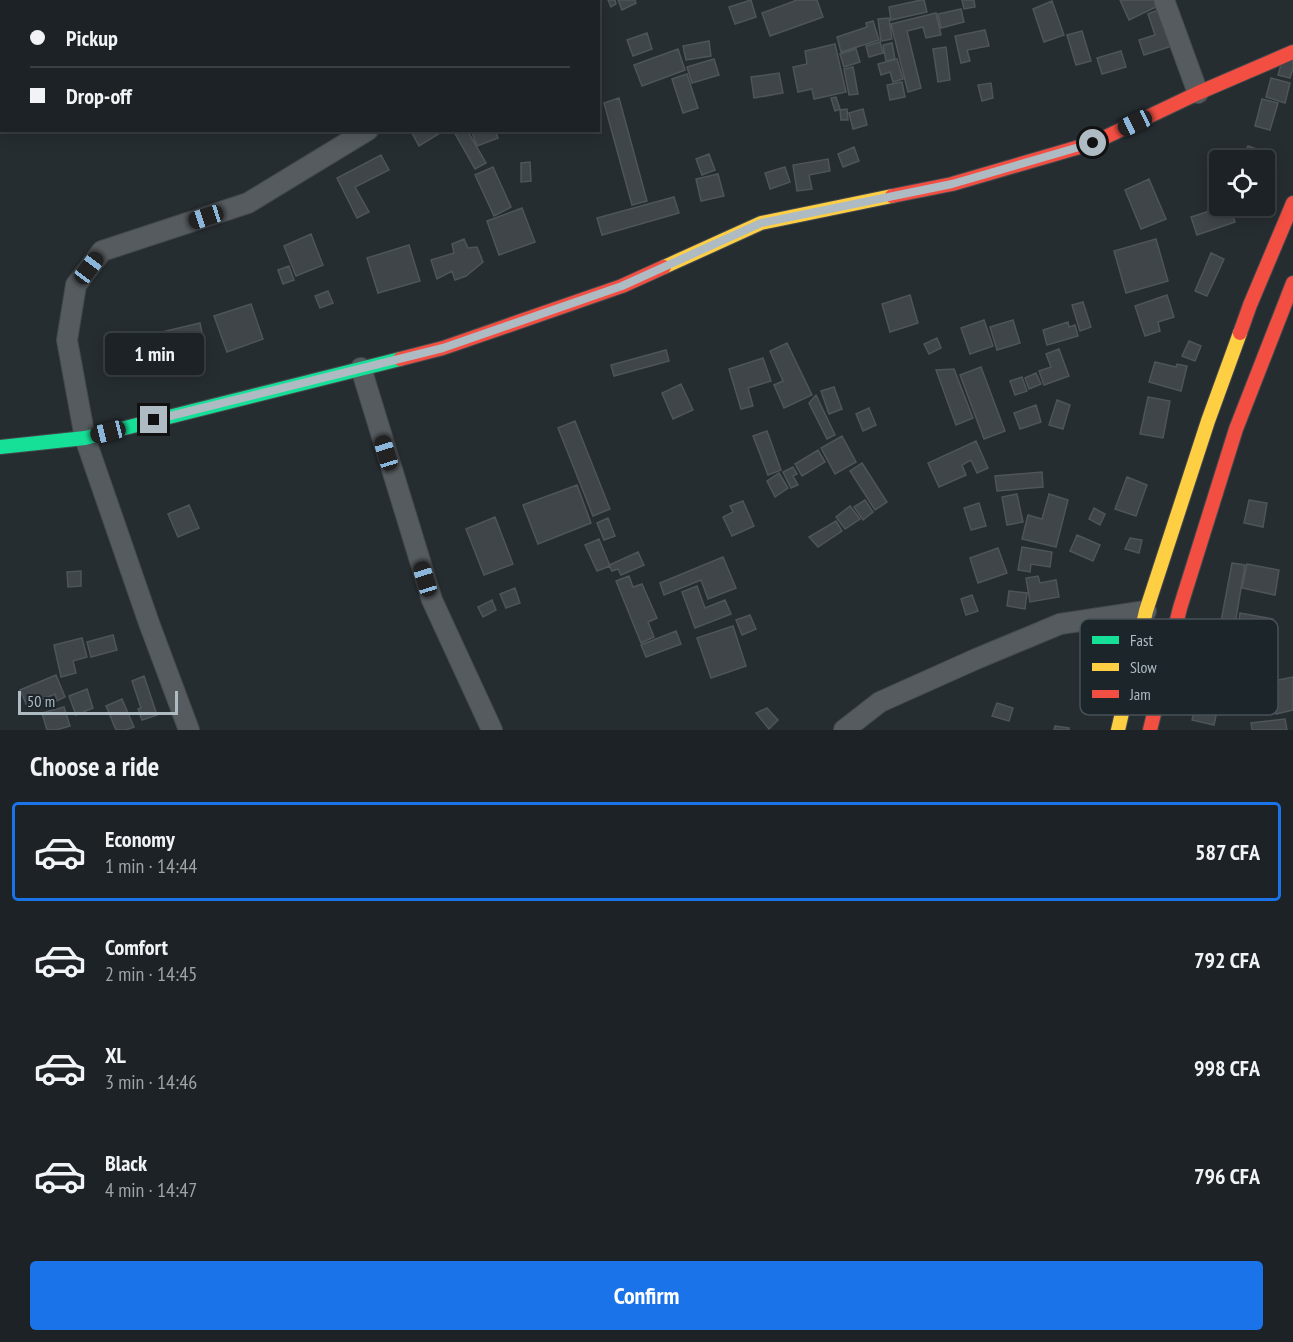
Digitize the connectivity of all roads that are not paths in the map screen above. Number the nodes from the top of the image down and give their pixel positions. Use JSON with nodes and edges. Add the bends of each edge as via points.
{"nodes":[{"id":1,"x":1164,"y":0,"type":"edge"},
{"id":2,"x":1293,"y":52,"type":"edge"},
{"id":3,"x":1198,"y":93,"type":"junction"},
{"id":4,"x":366,"y":132,"type":"edge"},
{"id":5,"x":1293,"y":203,"type":"edge"},
{"id":6,"x":1293,"y":283,"type":"edge"},
{"id":7,"x":361,"y":368,"type":"junction"},
{"id":8,"x":85,"y":438,"type":"junction"},
{"id":9,"x":0,"y":447,"type":"edge"},
{"id":10,"x":1146,"y":611,"type":"junction"},
{"id":11,"x":1093,"y":619,"type":"edge"},
{"id":12,"x":1144,"y":619,"type":"edge"},
{"id":13,"x":1177,"y":619,"type":"edge"},
{"id":14,"x":1080,"y":621,"type":"edge"},
{"id":15,"x":1121,"y":715,"type":"edge"},
{"id":16,"x":1154,"y":715,"type":"edge"},
{"id":17,"x":189,"y":730,"type":"edge"},
{"id":18,"x":492,"y":730,"type":"edge"},
{"id":19,"x":844,"y":730,"type":"edge"},
{"id":20,"x":1118,"y":730,"type":"edge"},
{"id":21,"x":1150,"y":730,"type":"edge"}],
"edges":[{"from":1,"to":3,"type":"street"},
{"from":2,"to":3,"type":"street"},
{"from":3,"to":7,"type":"street","via":[[1093,143],[952,184],[761,223],[622,286],[443,348]]},
{"from":4,"to":8,"type":"street","via":[[248,203],[102,250],[76,285],[67,340]]},
{"from":5,"to":10,"type":"street","via":[[1212,410]]},
{"from":6,"to":13,"type":"street","via":[[1236,429]]},
{"from":7,"to":8,"type":"street"},
{"from":7,"to":18,"type":"street","via":[[432,600]]},
{"from":8,"to":9,"type":"street"},
{"from":8,"to":17,"type":"street"},
{"from":10,"to":11,"type":"street"},
{"from":10,"to":12,"type":"street"},
{"from":14,"to":19,"type":"street","via":[[1060,624],[880,702]]},
{"from":15,"to":20,"type":"street"},
{"from":16,"to":21,"type":"street"}]}
